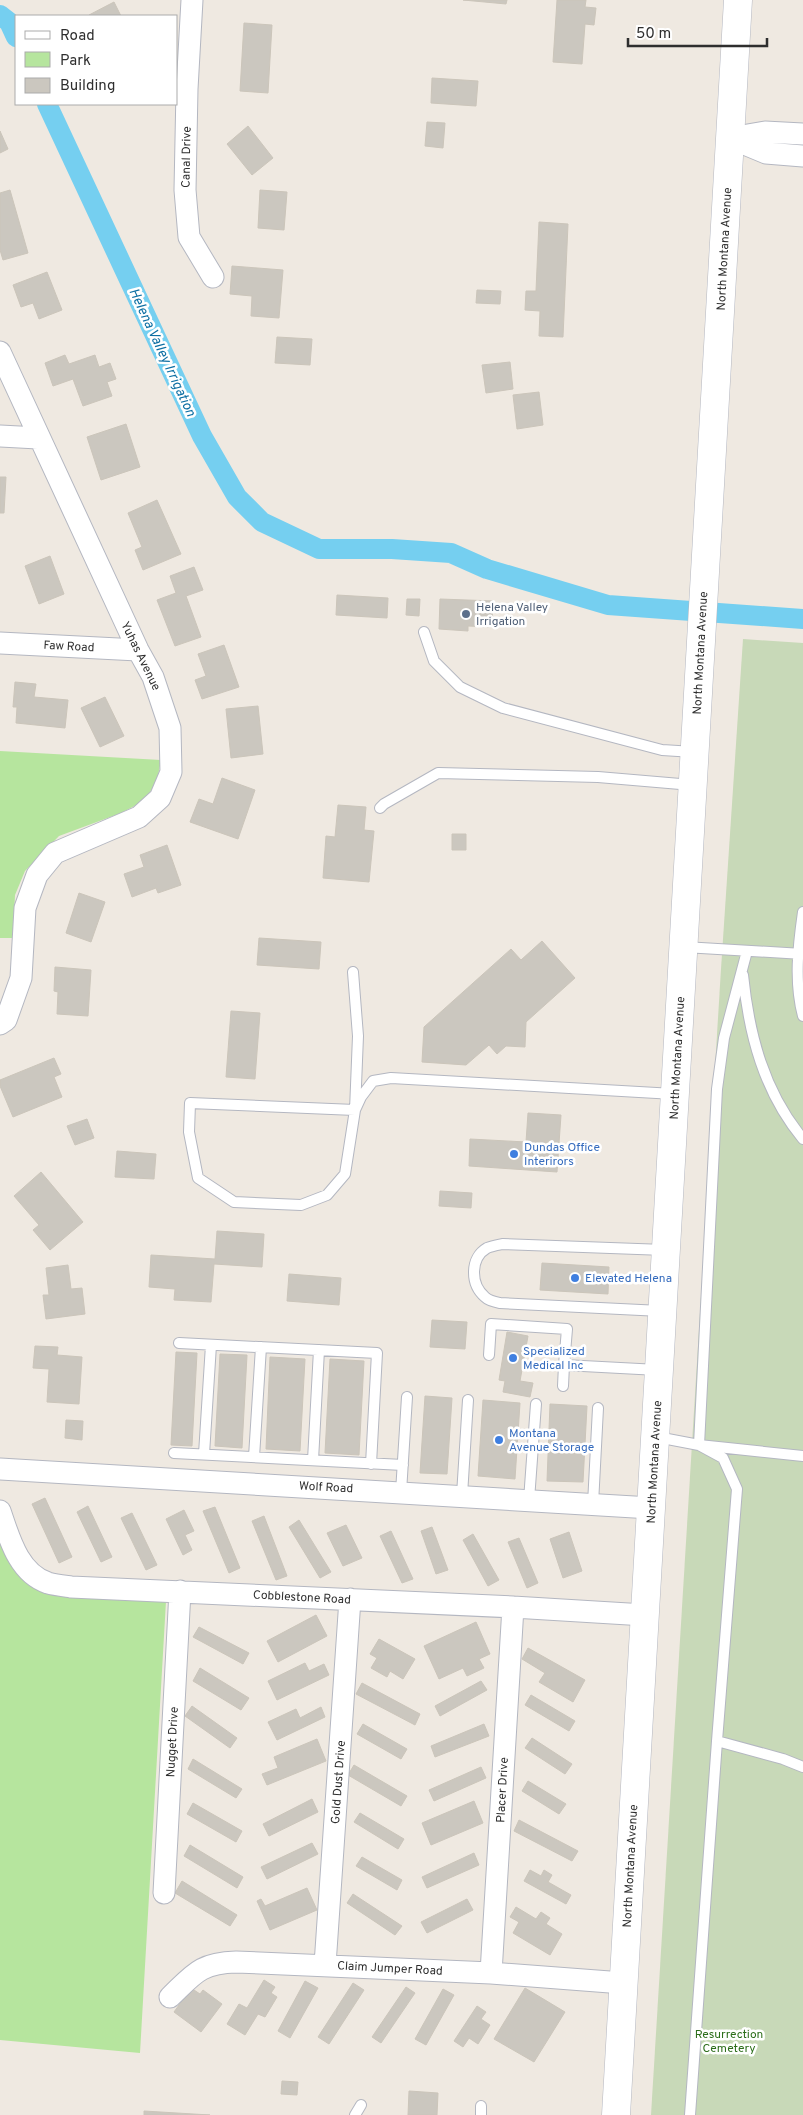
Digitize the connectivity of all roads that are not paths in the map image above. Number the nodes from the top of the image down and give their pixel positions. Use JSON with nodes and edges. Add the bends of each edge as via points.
{"nodes":[{"id":1,"x":192,"y":0,"type":"edge"},
{"id":2,"x":738,"y":0,"type":"edge"},
{"id":3,"x":803,"y":134,"type":"edge"},
{"id":4,"x":730,"y":138,"type":"junction"},
{"id":5,"x":803,"y":156,"type":"edge"},
{"id":6,"x":213,"y":277,"type":"dead end"},
{"id":7,"x":0,"y":352,"type":"edge"},
{"id":8,"x":0,"y":436,"type":"edge"},
{"id":9,"x":38,"y":438,"type":"junction"},
{"id":10,"x":424,"y":632,"type":"dead end"},
{"id":11,"x":0,"y":642,"type":"edge"},
{"id":12,"x":138,"y":650,"type":"junction"},
{"id":13,"x":695,"y":752,"type":"junction"},
{"id":14,"x":693,"y":785,"type":"junction"},
{"id":15,"x":380,"y":808,"type":"dead end"},
{"id":16,"x":803,"y":912,"type":"edge"},
{"id":17,"x":684,"y":947,"type":"junction"},
{"id":18,"x":747,"y":951,"type":"junction"},
{"id":19,"x":800,"y":954,"type":"edge"},
{"id":20,"x":353,"y":972,"type":"dead end"},
{"id":21,"x":743,"y":972,"type":"junction"},
{"id":22,"x":803,"y":1016,"type":"edge"},
{"id":23,"x":0,"y":1024,"type":"edge"},
{"id":24,"x":675,"y":1094,"type":"junction"},
{"id":25,"x":355,"y":1110,"type":"junction"},
{"id":26,"x":803,"y":1139,"type":"edge"},
{"id":27,"x":666,"y":1250,"type":"junction"},
{"id":28,"x":663,"y":1311,"type":"junction"},
{"id":29,"x":179,"y":1343,"type":"dead end"},
{"id":30,"x":211,"y":1345,"type":"junction"},
{"id":31,"x":261,"y":1347,"type":"junction"},
{"id":32,"x":319,"y":1350,"type":"junction"},
{"id":33,"x":489,"y":1355,"type":"dead end"},
{"id":34,"x":564,"y":1365,"type":"junction"},
{"id":35,"x":659,"y":1370,"type":"junction"},
{"id":36,"x":563,"y":1386,"type":"dead end"},
{"id":37,"x":407,"y":1397,"type":"dead end"},
{"id":38,"x":468,"y":1400,"type":"dead end"},
{"id":39,"x":536,"y":1404,"type":"dead end"},
{"id":40,"x":598,"y":1408,"type":"dead end"},
{"id":41,"x":656,"y":1437,"type":"junction"},
{"id":42,"x":700,"y":1444,"type":"junction"},
{"id":43,"x":174,"y":1453,"type":"dead end"},
{"id":44,"x":204,"y":1454,"type":"junction"},
{"id":45,"x":803,"y":1456,"type":"edge"},
{"id":46,"x":254,"y":1457,"type":"junction"},
{"id":47,"x":313,"y":1460,"type":"junction"},
{"id":48,"x":371,"y":1464,"type":"junction"},
{"id":49,"x":403,"y":1465,"type":"junction"},
{"id":50,"x":0,"y":1469,"type":"edge"},
{"id":51,"x":401,"y":1492,"type":"junction"},
{"id":52,"x":462,"y":1495,"type":"junction"},
{"id":53,"x":529,"y":1500,"type":"junction"},
{"id":54,"x":593,"y":1504,"type":"junction"},
{"id":55,"x":652,"y":1508,"type":"junction"},
{"id":56,"x":0,"y":1511,"type":"edge"},
{"id":57,"x":180,"y":1591,"type":"junction"},
{"id":58,"x":350,"y":1599,"type":"junction"},
{"id":59,"x":513,"y":1607,"type":"junction"},
{"id":60,"x":645,"y":1616,"type":"junction"},
{"id":61,"x":717,"y":1741,"type":"junction"},
{"id":62,"x":803,"y":1767,"type":"edge"},
{"id":63,"x":164,"y":1893,"type":"dead end"},
{"id":64,"x":326,"y":1965,"type":"junction"},
{"id":65,"x":491,"y":1973,"type":"junction"},
{"id":66,"x":623,"y":1984,"type":"junction"},
{"id":67,"x":170,"y":1997,"type":"dead end"},
{"id":68,"x":361,"y":2105,"type":"dead end"},
{"id":69,"x":355,"y":2115,"type":"edge"},
{"id":70,"x":616,"y":2115,"type":"edge"},
{"id":71,"x":690,"y":2115,"type":"edge"}],
"edges":[{"from":1,"to":6,"type":"street","name":"Canal Drive","via":[[185,190],[189,237]]},
{"from":2,"to":4,"type":"main road","name":"North Montana Avenue"},
{"from":3,"to":4,"type":"street","via":[[765,132]]},
{"from":4,"to":5,"type":"street","via":[[766,153]]},
{"from":4,"to":13,"type":"main road","name":"North Montana Avenue"},
{"from":7,"to":9,"type":"street","name":"Yuhas Avenue"},
{"from":8,"to":9,"type":"street"},
{"from":9,"to":12,"type":"street","name":"Yuhas Avenue"},
{"from":10,"to":13,"type":"lane","via":[[434,661],[460,687],[502,708],[662,750]]},
{"from":11,"to":12,"type":"street","name":"Faw Road"},
{"from":12,"to":23,"type":"street","name":"Yuhas Avenue","via":[[153,677],[170,728],[171,772],[160,798],[140,817],[56,853],[37,875],[25,908],[21,978],[6,1020]]},
{"from":13,"to":14,"type":"main road","name":"North Montana Avenue"},
{"from":14,"to":15,"type":"lane","via":[[598,777],[438,773]]},
{"from":14,"to":17,"type":"main road","name":"North Montana Avenue"},
{"from":16,"to":19,"type":"lane"},
{"from":17,"to":18,"type":"lane"},
{"from":17,"to":24,"type":"main road","name":"North Montana Avenue"},
{"from":18,"to":19,"type":"lane"},
{"from":18,"to":21,"type":"lane"},
{"from":19,"to":22,"type":"lane","via":[[799,1002]]},
{"from":20,"to":25,"type":"lane","via":[[358,1036]]},
{"from":21,"to":26,"type":"lane","via":[[747,1014],[757,1055],[773,1094]]},
{"from":21,"to":42,"type":"lane","via":[[724,1038],[717,1089]]},
{"from":24,"to":25,"type":"lane","via":[[391,1078],[373,1082]]},
{"from":24,"to":27,"type":"main road","name":"North Montana Avenue"},
{"from":25,"to":25,"type":"lane","via":[[346,1174],[327,1195],[301,1206],[234,1202],[198,1178],[189,1132],[190,1103]]},
{"from":27,"to":28,"type":"main road","name":"North Montana Avenue"},
{"from":27,"to":28,"type":"lane","via":[[503,1244],[488,1248],[478,1256],[474,1268],[474,1278],[481,1292],[500,1303]]},
{"from":28,"to":35,"type":"main road","name":"North Montana Avenue"},
{"from":29,"to":30,"type":"lane"},
{"from":30,"to":31,"type":"lane"},
{"from":30,"to":44,"type":"lane"},
{"from":31,"to":32,"type":"lane"},
{"from":31,"to":46,"type":"lane"},
{"from":32,"to":47,"type":"lane"},
{"from":32,"to":48,"type":"lane","via":[[377,1353]]},
{"from":33,"to":34,"type":"lane","via":[[491,1324],[567,1329]]},
{"from":34,"to":35,"type":"lane"},
{"from":34,"to":36,"type":"lane"},
{"from":35,"to":41,"type":"main road","name":"North Montana Avenue"},
{"from":37,"to":49,"type":"lane"},
{"from":38,"to":52,"type":"lane"},
{"from":39,"to":53,"type":"lane"},
{"from":40,"to":54,"type":"lane"},
{"from":41,"to":42,"type":"lane"},
{"from":41,"to":55,"type":"main road","name":"North Montana Avenue"},
{"from":42,"to":45,"type":"lane"},
{"from":42,"to":61,"type":"lane","via":[[723,1458],[737,1488]]},
{"from":43,"to":44,"type":"lane"},
{"from":44,"to":46,"type":"lane"},
{"from":46,"to":47,"type":"lane"},
{"from":47,"to":48,"type":"lane"},
{"from":48,"to":49,"type":"lane"},
{"from":49,"to":51,"type":"lane"},
{"from":50,"to":51,"type":"street","name":"Wolf Road"},
{"from":51,"to":52,"type":"street","name":"Wolf Road"},
{"from":52,"to":53,"type":"street","name":"Wolf Road"},
{"from":53,"to":54,"type":"street","name":"Wolf Road"},
{"from":54,"to":55,"type":"street","name":"Wolf Road"},
{"from":55,"to":60,"type":"main road","name":"North Montana Avenue"},
{"from":56,"to":57,"type":"street","name":"Cobblestone Road","via":[[13,1549],[29,1571],[47,1583],[71,1587]]},
{"from":57,"to":58,"type":"street","name":"Cobblestone Road"},
{"from":57,"to":63,"type":"street","name":"Nugget Drive"},
{"from":58,"to":59,"type":"street","name":"Cobblestone Road"},
{"from":58,"to":64,"type":"street","name":"Gold Dust Drive"},
{"from":59,"to":60,"type":"street","name":"Cobblestone Road"},
{"from":59,"to":65,"type":"street","name":"Placer Drive"},
{"from":60,"to":66,"type":"main road","name":"North Montana Avenue"},
{"from":61,"to":62,"type":"lane"},
{"from":61,"to":71,"type":"lane"},
{"from":64,"to":65,"type":"street","name":"Claim Jumper Road"},
{"from":64,"to":67,"type":"street","name":"Claim Jumper Road","via":[[221,1962],[200,1969]]},
{"from":65,"to":66,"type":"street","name":"Claim Jumper Road"},
{"from":66,"to":70,"type":"main road","name":"North Montana Avenue"},
{"from":68,"to":69,"type":"lane"}]}
